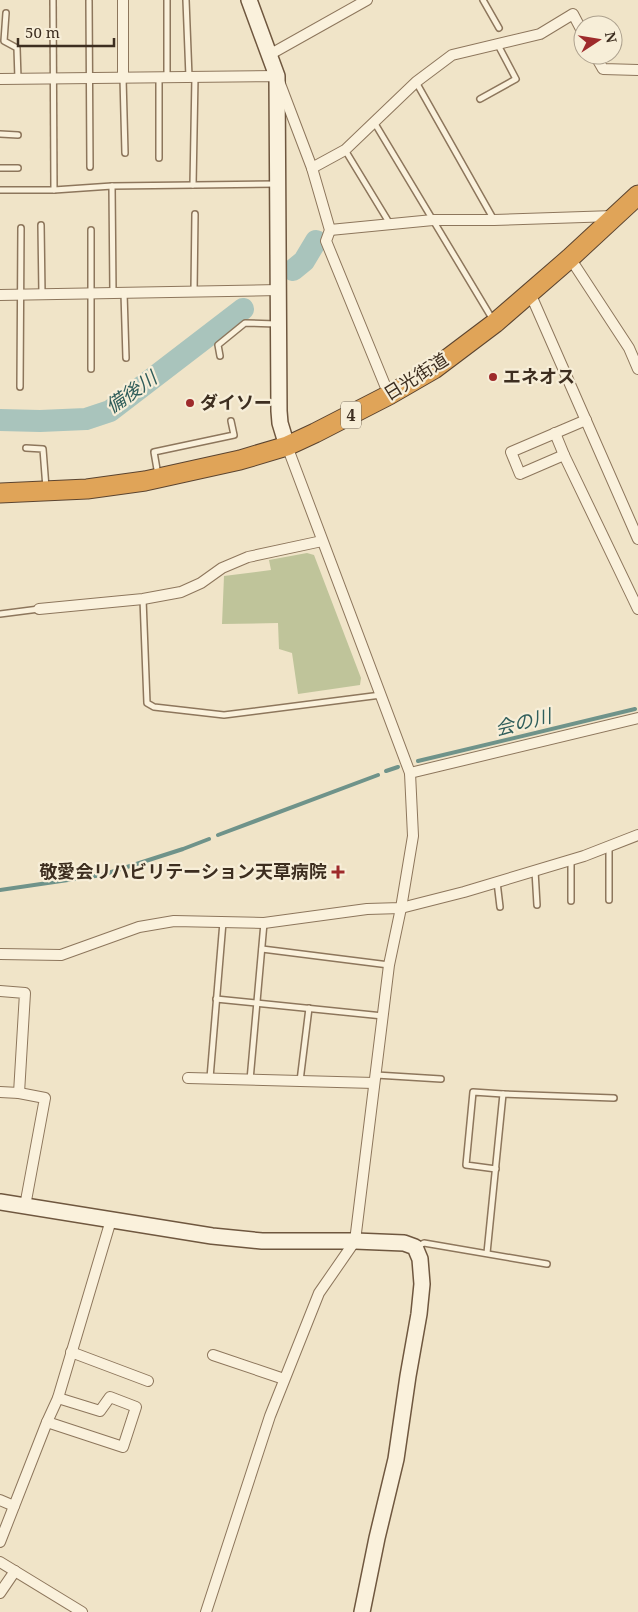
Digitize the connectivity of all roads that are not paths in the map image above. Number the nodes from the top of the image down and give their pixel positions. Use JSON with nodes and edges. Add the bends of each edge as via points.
{"nodes":[{"id":1,"x":53,"y":0,"type":"edge"},
{"id":2,"x":123,"y":0,"type":"edge"},
{"id":3,"x":168,"y":0,"type":"edge"},
{"id":4,"x":186,"y":0,"type":"edge"},
{"id":5,"x":249,"y":0,"type":"edge"},
{"id":6,"x":368,"y":0,"type":"edge"},
{"id":7,"x":483,"y":0,"type":"edge"},
{"id":8,"x":88,"y":1,"type":"dead end"},
{"id":9,"x":6,"y":13,"type":"dead end"},
{"id":10,"x":574,"y":15,"type":"edge"},
{"id":11,"x":500,"y":28,"type":"dead end"},
{"id":12,"x":498,"y":45,"type":"junction"},
{"id":13,"x":270,"y":55,"type":"junction"},
{"id":14,"x":600,"y":65,"type":"edge"},
{"id":15,"x":638,"y":70,"type":"edge"},
{"id":16,"x":277,"y":76,"type":"junction"},
{"id":17,"x":163,"y":77,"type":"junction"},
{"id":18,"x":192,"y":77,"type":"junction"},
{"id":19,"x":53,"y":78,"type":"junction"},
{"id":20,"x":88,"y":78,"type":"junction"},
{"id":21,"x":123,"y":78,"type":"junction"},
{"id":22,"x":0,"y":79,"type":"edge"},
{"id":23,"x":18,"y":79,"type":"junction"},
{"id":24,"x":416,"y":82,"type":"junction"},
{"id":25,"x":480,"y":98,"type":"dead end"},
{"id":26,"x":374,"y":122,"type":"junction"},
{"id":27,"x":0,"y":134,"type":"edge"},
{"id":28,"x":18,"y":135,"type":"dead end"},
{"id":29,"x":344,"y":150,"type":"junction"},
{"id":30,"x":124,"y":153,"type":"dead end"},
{"id":31,"x":159,"y":158,"type":"dead end"},
{"id":32,"x":90,"y":167,"type":"dead end"},
{"id":33,"x":0,"y":168,"type":"edge"},
{"id":34,"x":18,"y":168,"type":"dead end"},
{"id":35,"x":312,"y":168,"type":"junction"},
{"id":36,"x":278,"y":184,"type":"junction"},
{"id":37,"x":193,"y":185,"type":"junction"},
{"id":38,"x":112,"y":186,"type":"junction"},
{"id":39,"x":0,"y":190,"type":"edge"},
{"id":40,"x":54,"y":190,"type":"junction"},
{"id":41,"x":638,"y":195,"type":"edge"},
{"id":42,"x":195,"y":214,"type":"dead end"},
{"id":43,"x":614,"y":216,"type":"junction"},
{"id":44,"x":433,"y":220,"type":"junction"},
{"id":45,"x":494,"y":220,"type":"junction"},
{"id":46,"x":390,"y":224,"type":"junction"},
{"id":47,"x":41,"y":225,"type":"dead end"},
{"id":48,"x":21,"y":228,"type":"dead end"},
{"id":49,"x":91,"y":230,"type":"dead end"},
{"id":50,"x":330,"y":230,"type":"junction"},
{"id":51,"x":570,"y":258,"type":"junction"},
{"id":52,"x":279,"y":290,"type":"junction"},
{"id":53,"x":194,"y":292,"type":"junction"},
{"id":54,"x":113,"y":293,"type":"junction"},
{"id":55,"x":124,"y":293,"type":"junction"},
{"id":56,"x":530,"y":293,"type":"junction"},
{"id":57,"x":42,"y":294,"type":"junction"},
{"id":58,"x":91,"y":294,"type":"junction"},
{"id":59,"x":0,"y":295,"type":"edge"},
{"id":60,"x":21,"y":295,"type":"junction"},
{"id":61,"x":495,"y":323,"type":"junction"},
{"id":62,"x":279,"y":324,"type":"junction"},
{"id":63,"x":220,"y":356,"type":"dead end"},
{"id":64,"x":126,"y":358,"type":"dead end"},
{"id":65,"x":91,"y":369,"type":"dead end"},
{"id":66,"x":638,"y":369,"type":"edge"},
{"id":67,"x":20,"y":387,"type":"dead end"},
{"id":68,"x":390,"y":395,"type":"junction"},
{"id":69,"x":586,"y":420,"type":"junction"},
{"id":70,"x":232,"y":421,"type":"dead end"},
{"id":71,"x":555,"y":433,"type":"junction"},
{"id":72,"x":286,"y":446,"type":"junction"},
{"id":73,"x":26,"y":448,"type":"dead end"},
{"id":74,"x":564,"y":455,"type":"junction"},
{"id":75,"x":159,"y":478,"type":"junction"},
{"id":76,"x":46,"y":491,"type":"junction"},
{"id":77,"x":0,"y":493,"type":"edge"},
{"id":78,"x":638,"y":539,"type":"edge"},
{"id":79,"x":322,"y":541,"type":"junction"},
{"id":80,"x":143,"y":599,"type":"junction"},
{"id":81,"x":39,"y":609,"type":"joint"},
{"id":82,"x":638,"y":609,"type":"edge"},
{"id":83,"x":0,"y":614,"type":"edge"},
{"id":84,"x":381,"y":695,"type":"junction"},
{"id":85,"x":638,"y":718,"type":"edge"},
{"id":86,"x":410,"y":773,"type":"junction"},
{"id":87,"x":638,"y":835,"type":"edge"},
{"id":88,"x":609,"y":847,"type":"junction"},
{"id":89,"x":571,"y":860,"type":"junction"},
{"id":90,"x":534,"y":871,"type":"junction"},
{"id":91,"x":497,"y":882,"type":"junction"},
{"id":92,"x":609,"y":900,"type":"dead end"},
{"id":93,"x":571,"y":901,"type":"dead end"},
{"id":94,"x":537,"y":904,"type":"dead end"},
{"id":95,"x":500,"y":907,"type":"dead end"},
{"id":96,"x":401,"y":908,"type":"junction"},
{"id":97,"x":223,"y":922,"type":"junction"},
{"id":98,"x":264,"y":923,"type":"junction"},
{"id":99,"x":262,"y":949,"type":"junction"},
{"id":100,"x":0,"y":954,"type":"edge"},
{"id":101,"x":389,"y":965,"type":"junction"},
{"id":102,"x":0,"y":991,"type":"edge"},
{"id":103,"x":216,"y":999,"type":"junction"},
{"id":104,"x":257,"y":1003,"type":"junction"},
{"id":105,"x":309,"y":1008,"type":"junction"},
{"id":106,"x":383,"y":1016,"type":"junction"},
{"id":107,"x":188,"y":1078,"type":"dead end"},
{"id":108,"x":210,"y":1078,"type":"junction"},
{"id":109,"x":375,"y":1079,"type":"junction"},
{"id":110,"x":441,"y":1079,"type":"dead end"},
{"id":111,"x":250,"y":1080,"type":"junction"},
{"id":112,"x":300,"y":1081,"type":"junction"},
{"id":113,"x":0,"y":1092,"type":"edge"},
{"id":114,"x":19,"y":1093,"type":"junction"},
{"id":115,"x":504,"y":1094,"type":"junction"},
{"id":116,"x":614,"y":1098,"type":"dead end"},
{"id":117,"x":496,"y":1169,"type":"junction"},
{"id":118,"x":0,"y":1202,"type":"edge"},
{"id":119,"x":25,"y":1206,"type":"junction"},
{"id":120,"x":110,"y":1220,"type":"junction"},
{"id":121,"x":355,"y":1241,"type":"junction"},
{"id":122,"x":415,"y":1247,"type":"junction"},
{"id":123,"x":487,"y":1253,"type":"junction"},
{"id":124,"x":547,"y":1264,"type":"dead end"},
{"id":125,"x":71,"y":1352,"type":"junction"},
{"id":126,"x":214,"y":1355,"type":"dead end"},
{"id":127,"x":284,"y":1379,"type":"junction"},
{"id":128,"x":148,"y":1381,"type":"dead end"},
{"id":129,"x":58,"y":1398,"type":"junction"},
{"id":130,"x":47,"y":1422,"type":"junction"},
{"id":131,"x":0,"y":1500,"type":"edge"},
{"id":132,"x":14,"y":1506,"type":"junction"},
{"id":133,"x":3,"y":1525,"type":"edge"},
{"id":134,"x":0,"y":1542,"type":"edge"},
{"id":135,"x":0,"y":1562,"type":"edge"},
{"id":136,"x":15,"y":1571,"type":"junction"},
{"id":137,"x":0,"y":1594,"type":"edge"},
{"id":138,"x":82,"y":1612,"type":"edge"},
{"id":139,"x":206,"y":1612,"type":"edge"},
{"id":140,"x":362,"y":1612,"type":"edge"}],
"edges":[{"from":1,"to":19,"type":"lane"},
{"from":2,"to":21,"type":"street"},
{"from":3,"to":17,"type":"lane"},
{"from":4,"to":18,"type":"lane"},
{"from":5,"to":13,"type":"street"},
{"from":6,"to":13,"type":"street"},
{"from":7,"to":11,"type":"lane"},
{"from":8,"to":20,"type":"lane"},
{"from":9,"to":23,"type":"lane","via":[[4,41],[17,48]]},
{"from":10,"to":12,"type":"street","via":[[540,34]]},
{"from":12,"to":24,"type":"street","via":[[452,55]]},
{"from":12,"to":25,"type":"lane","via":[[516,79]]},
{"from":13,"to":16,"type":"street"},
{"from":14,"to":15,"type":"street","via":[[603,70]]},
{"from":16,"to":18,"type":"street"},
{"from":16,"to":35,"type":"street"},
{"from":16,"to":36,"type":"street"},
{"from":17,"to":18,"type":"street"},
{"from":17,"to":21,"type":"street"},
{"from":17,"to":31,"type":"lane"},
{"from":18,"to":37,"type":"lane"},
{"from":19,"to":20,"type":"street"},
{"from":19,"to":23,"type":"street"},
{"from":19,"to":40,"type":"lane"},
{"from":20,"to":21,"type":"street"},
{"from":20,"to":32,"type":"lane"},
{"from":21,"to":30,"type":"lane"},
{"from":22,"to":23,"type":"street"},
{"from":24,"to":26,"type":"street"},
{"from":24,"to":45,"type":"lane"},
{"from":26,"to":29,"type":"street"},
{"from":26,"to":44,"type":"lane"},
{"from":27,"to":28,"type":"lane"},
{"from":29,"to":35,"type":"street"},
{"from":29,"to":46,"type":"lane"},
{"from":33,"to":34,"type":"lane"},
{"from":35,"to":50,"type":"street"},
{"from":36,"to":37,"type":"lane"},
{"from":36,"to":52,"type":"street"},
{"from":37,"to":38,"type":"lane"},
{"from":38,"to":40,"type":"lane"},
{"from":38,"to":54,"type":"lane"},
{"from":39,"to":40,"type":"lane"},
{"from":41,"to":43,"type":"highway","name":"日光街道","number":"4"},
{"from":42,"to":53,"type":"lane"},
{"from":43,"to":45,"type":"street"},
{"from":43,"to":51,"type":"highway","name":"日光街道","number":"4"},
{"from":44,"to":45,"type":"street"},
{"from":44,"to":46,"type":"street"},
{"from":44,"to":61,"type":"lane"},
{"from":46,"to":50,"type":"street"},
{"from":47,"to":57,"type":"lane"},
{"from":48,"to":60,"type":"lane"},
{"from":49,"to":58,"type":"lane"},
{"from":50,"to":68,"type":"street","via":[[326,241]]},
{"from":51,"to":56,"type":"highway","name":"日光街道","number":"4"},
{"from":51,"to":66,"type":"street"},
{"from":52,"to":53,"type":"street"},
{"from":52,"to":62,"type":"street"},
{"from":53,"to":55,"type":"street"},
{"from":54,"to":55,"type":"street"},
{"from":54,"to":58,"type":"street"},
{"from":55,"to":64,"type":"lane"},
{"from":56,"to":61,"type":"highway","name":"日光街道","number":"4"},
{"from":56,"to":69,"type":"street"},
{"from":57,"to":58,"type":"street"},
{"from":57,"to":60,"type":"street"},
{"from":58,"to":65,"type":"lane"},
{"from":59,"to":60,"type":"street"},
{"from":60,"to":67,"type":"lane"},
{"from":61,"to":68,"type":"highway","name":"日光街道","number":"4","via":[[434,368]]},
{"from":62,"to":63,"type":"lane","via":[[245,323],[218,345]]},
{"from":62,"to":72,"type":"street","via":[[279,411]]},
{"from":68,"to":72,"type":"highway","name":"日光街道","number":"4"},
{"from":69,"to":71,"type":"street"},
{"from":69,"to":78,"type":"street"},
{"from":70,"to":75,"type":"lane","via":[[234,435],[154,452]]},
{"from":71,"to":74,"type":"street"},
{"from":71,"to":74,"type":"street","via":[[511,452],[520,474]]},
{"from":72,"to":75,"type":"highway","name":"日光街道","number":"4"},
{"from":72,"to":79,"type":"street"},
{"from":73,"to":76,"type":"lane","via":[[43,449]]},
{"from":74,"to":82,"type":"street"},
{"from":75,"to":76,"type":"highway","name":"日光街道","number":"4","via":[[87,489]]},
{"from":76,"to":77,"type":"highway","name":"日光街道","number":"4"},
{"from":79,"to":80,"type":"street","via":[[248,557],[181,592]]},
{"from":79,"to":84,"type":"street"},
{"from":80,"to":81,"type":"street"},
{"from":80,"to":84,"type":"lane","via":[[147,703],[154,707],[224,715]]},
{"from":81,"to":83,"type":"lane"},
{"from":84,"to":86,"type":"street"},
{"from":85,"to":86,"type":"street"},
{"from":86,"to":96,"type":"street","via":[[413,836]]},
{"from":87,"to":88,"type":"street"},
{"from":88,"to":89,"type":"street"},
{"from":88,"to":92,"type":"lane"},
{"from":89,"to":90,"type":"street"},
{"from":89,"to":93,"type":"lane"},
{"from":90,"to":91,"type":"street"},
{"from":90,"to":94,"type":"lane"},
{"from":91,"to":95,"type":"lane"},
{"from":91,"to":96,"type":"street"},
{"from":96,"to":98,"type":"street","via":[[367,909]]},
{"from":96,"to":101,"type":"street"},
{"from":97,"to":98,"type":"street"},
{"from":97,"to":100,"type":"street","via":[[174,921],[139,927],[62,954]]},
{"from":97,"to":103,"type":"lane"},
{"from":98,"to":99,"type":"lane"},
{"from":99,"to":101,"type":"lane"},
{"from":99,"to":104,"type":"lane"},
{"from":101,"to":106,"type":"street"},
{"from":102,"to":114,"type":"street","via":[[25,993]]},
{"from":103,"to":104,"type":"lane"},
{"from":103,"to":108,"type":"lane"},
{"from":104,"to":105,"type":"lane"},
{"from":104,"to":111,"type":"lane"},
{"from":105,"to":106,"type":"lane"},
{"from":105,"to":112,"type":"lane"},
{"from":106,"to":109,"type":"street"},
{"from":107,"to":108,"type":"street"},
{"from":108,"to":111,"type":"street"},
{"from":109,"to":110,"type":"lane"},
{"from":109,"to":112,"type":"street"},
{"from":109,"to":121,"type":"street"},
{"from":111,"to":112,"type":"street"},
{"from":113,"to":114,"type":"street"},
{"from":114,"to":119,"type":"street","via":[[45,1098]]},
{"from":115,"to":116,"type":"lane"},
{"from":115,"to":117,"type":"lane"},
{"from":115,"to":117,"type":"lane","via":[[473,1092],[466,1166]]},
{"from":117,"to":123,"type":"lane"},
{"from":118,"to":119,"type":"street"},
{"from":119,"to":120,"type":"street"},
{"from":120,"to":121,"type":"street","via":[[262,1242]]},
{"from":120,"to":125,"type":"street"},
{"from":121,"to":122,"type":"street","via":[[404,1243]]},
{"from":121,"to":127,"type":"street","via":[[319,1293]]},
{"from":122,"to":123,"type":"lane","via":[[424,1243]]},
{"from":122,"to":140,"type":"street","via":[[420,1259],[422,1284],[419,1314],[396,1459]]},
{"from":123,"to":124,"type":"lane"},
{"from":125,"to":128,"type":"street"},
{"from":125,"to":129,"type":"street"},
{"from":126,"to":127,"type":"street"},
{"from":127,"to":139,"type":"street"},
{"from":129,"to":130,"type":"street"},
{"from":129,"to":130,"type":"street","via":[[100,1411],[110,1397],[136,1407],[124,1447]]},
{"from":130,"to":132,"type":"street"},
{"from":131,"to":132,"type":"street"},
{"from":132,"to":133,"type":"street"},
{"from":133,"to":134,"type":"street"},
{"from":135,"to":136,"type":"street"},
{"from":136,"to":137,"type":"street"},
{"from":136,"to":138,"type":"street"}]}
